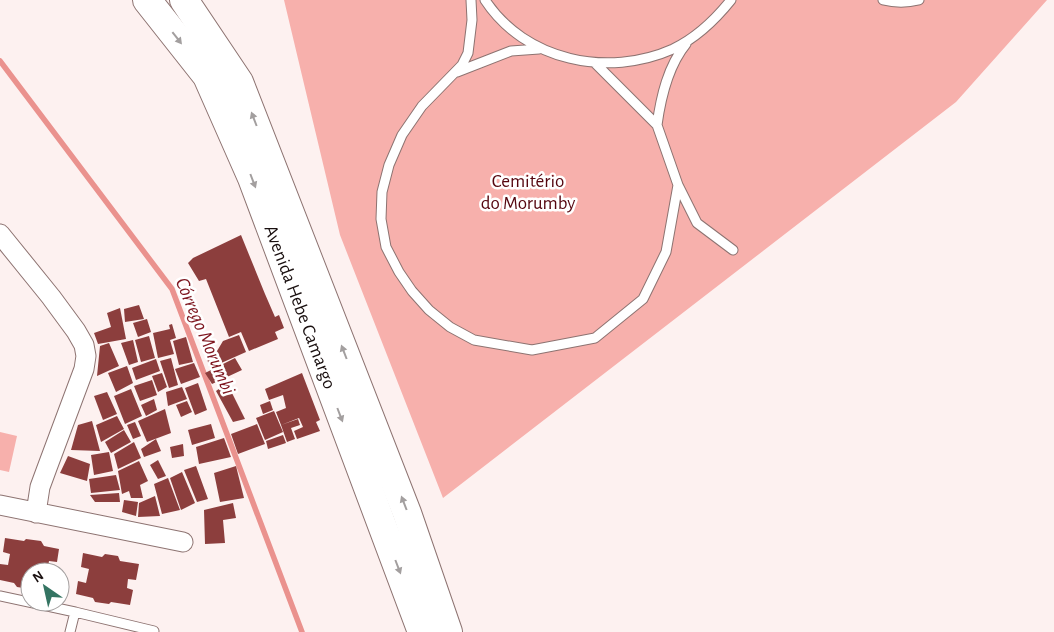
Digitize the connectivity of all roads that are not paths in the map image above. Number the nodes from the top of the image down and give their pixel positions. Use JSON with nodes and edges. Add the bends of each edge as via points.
{"nodes":[{"id":1,"x":147,"y":0,"type":"edge"},
{"id":2,"x":184,"y":0,"type":"edge"},
{"id":3,"x":471,"y":0,"type":"edge"},
{"id":4,"x":484,"y":0,"type":"edge"},
{"id":5,"x":731,"y":0,"type":"edge"},
{"id":6,"x":883,"y":0,"type":"edge"},
{"id":7,"x":919,"y":0,"type":"edge"},
{"id":8,"x":692,"y":38,"type":"junction"},
{"id":9,"x":542,"y":49,"type":"junction"},
{"id":10,"x":595,"y":63,"type":"junction"},
{"id":11,"x":454,"y":73,"type":"junction"},
{"id":12,"x":657,"y":125,"type":"junction"},
{"id":13,"x":678,"y":185,"type":"junction"},
{"id":14,"x":0,"y":234,"type":"edge"},
{"id":15,"x":733,"y":250,"type":"dead end"},
{"id":16,"x":0,"y":505,"type":"edge"},
{"id":17,"x":36,"y":513,"type":"junction"},
{"id":18,"x":183,"y":542,"type":"dead end"},
{"id":19,"x":0,"y":596,"type":"edge"},
{"id":20,"x":75,"y":612,"type":"junction"},
{"id":21,"x":154,"y":631,"type":"dead end"},
{"id":22,"x":70,"y":632,"type":"edge"},
{"id":23,"x":422,"y":632,"type":"edge"},
{"id":24,"x":448,"y":632,"type":"edge"}],
"edges":[{"from":1,"to":23,"type":"main road","name":"Avenida Hebe Camargo","one_way":true,"via":[[207,76],[252,178]]},
{"from":24,"to":2,"type":"main road","name":"Avenida Hebe Camargo","one_way":true,"via":[[407,513],[239,82]]},
{"from":3,"to":11,"type":"lane","via":[[468,53]]},
{"from":4,"to":9,"type":"lane","via":[[512,30]]},
{"from":5,"to":8,"type":"lane","via":[[707,27]]},
{"from":6,"to":7,"type":"lane"},
{"from":8,"to":10,"type":"lane","via":[[642,59]]},
{"from":8,"to":12,"type":"lane","via":[[673,63]]},
{"from":9,"to":10,"type":"lane","via":[[577,61]]},
{"from":9,"to":11,"type":"lane","via":[[511,51]]},
{"from":10,"to":12,"type":"lane"},
{"from":11,"to":13,"type":"lane","via":[[422,106],[402,135],[382,192],[381,219],[386,247],[412,291],[428,310],[474,340],[532,350],[595,338],[643,299],[666,252]]},
{"from":12,"to":13,"type":"lane"},
{"from":13,"to":15,"type":"lane","via":[[697,223]]},
{"from":14,"to":17,"type":"street","via":[[76,331],[86,356],[40,487]]},
{"from":16,"to":17,"type":"street"},
{"from":17,"to":18,"type":"street"},
{"from":19,"to":20,"type":"lane"},
{"from":20,"to":21,"type":"lane"},
{"from":20,"to":22,"type":"lane"}]}
